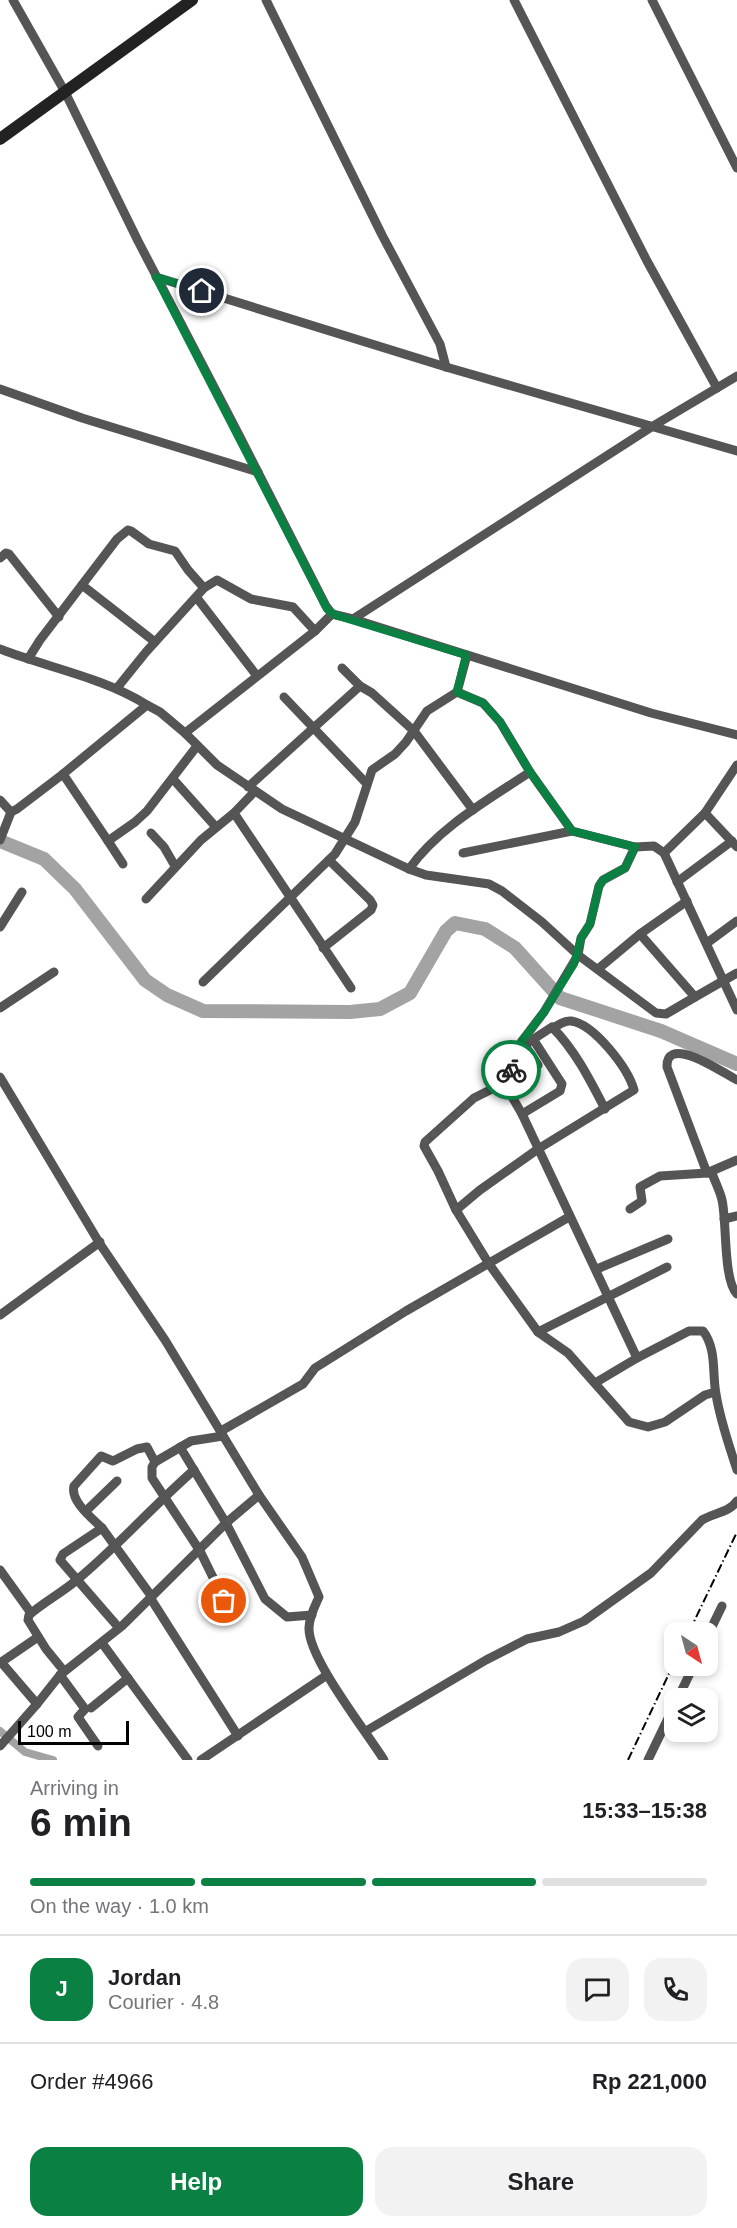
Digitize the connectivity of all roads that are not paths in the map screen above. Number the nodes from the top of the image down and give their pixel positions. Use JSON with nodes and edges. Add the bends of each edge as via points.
{"nodes":[{"id":1,"x":14,"y":0,"type":"edge"},
{"id":2,"x":192,"y":0,"type":"edge"},
{"id":3,"x":266,"y":0,"type":"edge"},
{"id":4,"x":514,"y":0,"type":"edge"},
{"id":5,"x":652,"y":0,"type":"edge"},
{"id":6,"x":65,"y":92,"type":"junction"},
{"id":7,"x":0,"y":139,"type":"edge"},
{"id":8,"x":737,"y":168,"type":"edge"},
{"id":9,"x":156,"y":277,"type":"junction"},
{"id":10,"x":446,"y":367,"type":"junction"},
{"id":11,"x":737,"y":376,"type":"edge"},
{"id":12,"x":717,"y":388,"type":"junction"},
{"id":13,"x":1,"y":392,"type":"edge"},
{"id":14,"x":653,"y":426,"type":"junction"},
{"id":15,"x":737,"y":451,"type":"edge"},
{"id":16,"x":258,"y":472,"type":"junction"},
{"id":17,"x":0,"y":558,"type":"edge"},
{"id":18,"x":82,"y":585,"type":"junction"},
{"id":19,"x":204,"y":588,"type":"junction"},
{"id":20,"x":197,"y":598,"type":"junction"},
{"id":21,"x":332,"y":614,"type":"junction"},
{"id":22,"x":59,"y":617,"type":"junction"},
{"id":23,"x":353,"y":619,"type":"junction"},
{"id":24,"x":315,"y":631,"type":"junction"},
{"id":25,"x":156,"y":642,"type":"junction"},
{"id":26,"x":0,"y":649,"type":"edge"},
{"id":27,"x":466,"y":655,"type":"junction"},
{"id":28,"x":28,"y":659,"type":"junction"},
{"id":29,"x":342,"y":668,"type":"dead end"},
{"id":30,"x":256,"y":676,"type":"junction"},
{"id":31,"x":360,"y":686,"type":"junction"},
{"id":32,"x":117,"y":688,"type":"junction"},
{"id":33,"x":457,"y":692,"type":"junction"},
{"id":34,"x":284,"y":697,"type":"dead end"},
{"id":35,"x":147,"y":705,"type":"junction"},
{"id":36,"x":312,"y":727,"type":"junction"},
{"id":37,"x":414,"y":731,"type":"junction"},
{"id":38,"x":185,"y":733,"type":"junction"},
{"id":39,"x":737,"y":735,"type":"edge"},
{"id":40,"x":197,"y":746,"type":"junction"},
{"id":41,"x":737,"y":765,"type":"edge"},
{"id":42,"x":530,"y":772,"type":"junction"},
{"id":43,"x":63,"y":774,"type":"junction"},
{"id":44,"x":173,"y":779,"type":"junction"},
{"id":45,"x":367,"y":784,"type":"junction"},
{"id":46,"x":252,"y":789,"type":"junction"},
{"id":47,"x":0,"y":800,"type":"edge"},
{"id":48,"x":472,"y":810,"type":"junction"},
{"id":49,"x":11,"y":812,"type":"junction"},
{"id":50,"x":234,"y":813,"type":"junction"},
{"id":51,"x":705,"y":813,"type":"junction"},
{"id":52,"x":216,"y":826,"type":"junction"},
{"id":53,"x":572,"y":831,"type":"junction"},
{"id":54,"x":151,"y":833,"type":"dead end"},
{"id":55,"x":0,"y":840,"type":"edge"},
{"id":56,"x":345,"y":840,"type":"junction"},
{"id":57,"x":108,"y":841,"type":"junction"},
{"id":58,"x":734,"y":844,"type":"edge"},
{"id":59,"x":635,"y":847,"type":"junction"},
{"id":60,"x":463,"y":853,"type":"dead end"},
{"id":61,"x":664,"y":854,"type":"junction"},
{"id":62,"x":329,"y":860,"type":"junction"},
{"id":63,"x":123,"y":864,"type":"dead end"},
{"id":64,"x":175,"y":866,"type":"junction"},
{"id":65,"x":409,"y":869,"type":"junction"},
{"id":66,"x":676,"y":882,"type":"junction"},
{"id":67,"x":22,"y":892,"type":"dead end"},
{"id":68,"x":291,"y":898,"type":"junction"},
{"id":69,"x":146,"y":899,"type":"dead end"},
{"id":70,"x":687,"y":901,"type":"junction"},
{"id":71,"x":737,"y":921,"type":"edge"},
{"id":72,"x":0,"y":927,"type":"edge"},
{"id":73,"x":640,"y":934,"type":"junction"},
{"id":74,"x":707,"y":943,"type":"junction"},
{"id":75,"x":323,"y":948,"type":"junction"},
{"id":76,"x":576,"y":959,"type":"junction"},
{"id":77,"x":598,"y":969,"type":"junction"},
{"id":78,"x":54,"y":972,"type":"dead end"},
{"id":79,"x":737,"y":973,"type":"edge"},
{"id":80,"x":724,"y":981,"type":"junction"},
{"id":81,"x":203,"y":982,"type":"dead end"},
{"id":82,"x":351,"y":988,"type":"dead end"},
{"id":83,"x":695,"y":997,"type":"junction"},
{"id":84,"x":0,"y":1008,"type":"edge"},
{"id":85,"x":737,"y":1010,"type":"edge"},
{"id":86,"x":554,"y":1028,"type":"junction"},
{"id":87,"x":533,"y":1039,"type":"junction"},
{"id":88,"x":523,"y":1040,"type":"junction"},
{"id":89,"x":538,"y":1065,"type":"dead end"},
{"id":90,"x":0,"y":1077,"type":"edge"},
{"id":91,"x":737,"y":1080,"type":"edge"},
{"id":92,"x":504,"y":1083,"type":"junction"},
{"id":93,"x":605,"y":1109,"type":"junction"},
{"id":94,"x":522,"y":1114,"type":"junction"},
{"id":95,"x":538,"y":1149,"type":"junction"},
{"id":96,"x":737,"y":1160,"type":"edge"},
{"id":97,"x":707,"y":1173,"type":"junction"},
{"id":98,"x":630,"y":1209,"type":"dead end"},
{"id":99,"x":456,"y":1210,"type":"junction"},
{"id":100,"x":569,"y":1216,"type":"junction"},
{"id":101,"x":737,"y":1216,"type":"edge"},
{"id":102,"x":724,"y":1219,"type":"junction"},
{"id":103,"x":668,"y":1239,"type":"dead end"},
{"id":104,"x":100,"y":1242,"type":"junction"},
{"id":105,"x":489,"y":1264,"type":"junction"},
{"id":106,"x":667,"y":1267,"type":"dead end"},
{"id":107,"x":597,"y":1269,"type":"junction"},
{"id":108,"x":737,"y":1294,"type":"edge"},
{"id":109,"x":609,"y":1297,"type":"junction"},
{"id":110,"x":0,"y":1316,"type":"edge"},
{"id":111,"x":538,"y":1332,"type":"junction"},
{"id":112,"x":637,"y":1358,"type":"junction"},
{"id":113,"x":595,"y":1383,"type":"junction"},
{"id":114,"x":715,"y":1392,"type":"junction"},
{"id":115,"x":222,"y":1433,"type":"junction"},
{"id":116,"x":180,"y":1447,"type":"junction"},
{"id":117,"x":155,"y":1462,"type":"junction"},
{"id":118,"x":194,"y":1470,"type":"junction"},
{"id":119,"x":737,"y":1470,"type":"edge"},
{"id":120,"x":117,"y":1482,"type":"dead end"},
{"id":121,"x":165,"y":1496,"type":"junction"},
{"id":122,"x":259,"y":1496,"type":"junction"},
{"id":123,"x":737,"y":1501,"type":"edge"},
{"id":124,"x":86,"y":1511,"type":"junction"},
{"id":125,"x":226,"y":1523,"type":"junction"},
{"id":126,"x":102,"y":1528,"type":"junction"},
{"id":127,"x":116,"y":1545,"type":"junction"},
{"id":128,"x":200,"y":1551,"type":"junction"},
{"id":129,"x":0,"y":1570,"type":"edge"},
{"id":130,"x":77,"y":1580,"type":"junction"},
{"id":131,"x":151,"y":1598,"type":"junction"},
{"id":132,"x":722,"y":1606,"type":"dead end"},
{"id":133,"x":32,"y":1613,"type":"junction"},
{"id":134,"x":312,"y":1615,"type":"junction"},
{"id":135,"x":232,"y":1616,"type":"dead end"},
{"id":136,"x":714,"y":1622,"type":"edge"},
{"id":137,"x":119,"y":1628,"type":"junction"},
{"id":138,"x":38,"y":1637,"type":"junction"},
{"id":139,"x":102,"y":1644,"type":"junction"},
{"id":140,"x":1,"y":1663,"type":"edge"},
{"id":141,"x":62,"y":1673,"type":"junction"},
{"id":142,"x":327,"y":1675,"type":"junction"},
{"id":143,"x":128,"y":1678,"type":"junction"},
{"id":144,"x":37,"y":1704,"type":"junction"},
{"id":145,"x":91,"y":1708,"type":"dead end"},
{"id":146,"x":664,"y":1727,"type":"edge"},
{"id":147,"x":366,"y":1731,"type":"junction"},
{"id":148,"x":237,"y":1736,"type":"junction"},
{"id":149,"x":0,"y":1746,"type":"edge"},
{"id":150,"x":98,"y":1746,"type":"dead end"},
{"id":151,"x":208,"y":1758,"type":"edge"},
{"id":152,"x":188,"y":1760,"type":"edge"},
{"id":153,"x":384,"y":1760,"type":"edge"},
{"id":154,"x":648,"y":1760,"type":"edge"}],
"edges":[{"from":1,"to":6,"type":"street"},
{"from":2,"to":6,"type":"main road"},
{"from":3,"to":10,"type":"street","via":[[440,344]]},
{"from":4,"to":12,"type":"street","via":[[647,261]]},
{"from":5,"to":8,"type":"street"},
{"from":6,"to":7,"type":"main road"},
{"from":6,"to":9,"type":"street"},
{"from":9,"to":10,"type":"street"},
{"from":9,"to":16,"type":"street"},
{"from":10,"to":14,"type":"street"},
{"from":11,"to":12,"type":"street"},
{"from":12,"to":14,"type":"street"},
{"from":13,"to":16,"type":"street"},
{"from":14,"to":15,"type":"street"},
{"from":14,"to":23,"type":"street"},
{"from":16,"to":21,"type":"street"},
{"from":17,"to":22,"type":"street","via":[[9,554]]},
{"from":18,"to":19,"type":"street","via":[[117,538],[129,530],[149,544],[175,551]]},
{"from":18,"to":22,"type":"street"},
{"from":18,"to":25,"type":"street"},
{"from":19,"to":20,"type":"street"},
{"from":19,"to":24,"type":"street","via":[[220,580],[250,599],[289,605]]},
{"from":20,"to":25,"type":"street"},
{"from":20,"to":30,"type":"street"},
{"from":21,"to":23,"type":"street"},
{"from":21,"to":24,"type":"street"},
{"from":22,"to":28,"type":"street"},
{"from":23,"to":27,"type":"street"},
{"from":24,"to":30,"type":"street"},
{"from":25,"to":32,"type":"street"},
{"from":26,"to":28,"type":"street"},
{"from":27,"to":33,"type":"street"},
{"from":27,"to":39,"type":"street","via":[[651,713]]},
{"from":28,"to":32,"type":"street"},
{"from":29,"to":31,"type":"street"},
{"from":30,"to":38,"type":"street"},
{"from":31,"to":36,"type":"street"},
{"from":31,"to":37,"type":"street"},
{"from":32,"to":35,"type":"street"},
{"from":33,"to":37,"type":"street","via":[[427,711]]},
{"from":33,"to":42,"type":"street","via":[[489,709]]},
{"from":34,"to":36,"type":"street"},
{"from":35,"to":38,"type":"street"},
{"from":35,"to":43,"type":"street"},
{"from":36,"to":45,"type":"street"},
{"from":36,"to":46,"type":"street"},
{"from":37,"to":45,"type":"street","via":[[394,754],[372,770]]},
{"from":37,"to":48,"type":"street"},
{"from":38,"to":40,"type":"street"},
{"from":40,"to":44,"type":"street"},
{"from":40,"to":46,"type":"street"},
{"from":41,"to":51,"type":"street"},
{"from":42,"to":48,"type":"street"},
{"from":42,"to":53,"type":"street"},
{"from":43,"to":49,"type":"street"},
{"from":43,"to":57,"type":"street"},
{"from":44,"to":52,"type":"street"},
{"from":44,"to":57,"type":"street","via":[[135,822]]},
{"from":45,"to":56,"type":"street"},
{"from":46,"to":50,"type":"street"},
{"from":46,"to":56,"type":"street","via":[[282,809]]},
{"from":47,"to":49,"type":"street"},
{"from":48,"to":65,"type":"street","via":[[432,841]]},
{"from":49,"to":55,"type":"street"},
{"from":50,"to":52,"type":"street"},
{"from":50,"to":68,"type":"street"},
{"from":51,"to":58,"type":"street"},
{"from":51,"to":61,"type":"street"},
{"from":52,"to":64,"type":"street"},
{"from":53,"to":59,"type":"street"},
{"from":53,"to":60,"type":"street"},
{"from":54,"to":64,"type":"street"},
{"from":56,"to":62,"type":"street"},
{"from":56,"to":65,"type":"street"},
{"from":57,"to":63,"type":"street"},
{"from":58,"to":66,"type":"street"},
{"from":59,"to":61,"type":"street","via":[[654,846]]},
{"from":59,"to":76,"type":"street","via":[[625,868],[599,886]]},
{"from":61,"to":66,"type":"street"},
{"from":62,"to":68,"type":"street"},
{"from":62,"to":75,"type":"street","via":[[373,905]]},
{"from":64,"to":69,"type":"street"},
{"from":65,"to":76,"type":"street","via":[[502,891],[542,922]]},
{"from":66,"to":70,"type":"street"},
{"from":67,"to":72,"type":"street"},
{"from":68,"to":75,"type":"street"},
{"from":68,"to":81,"type":"street"},
{"from":70,"to":73,"type":"street"},
{"from":70,"to":74,"type":"street"},
{"from":71,"to":74,"type":"street"},
{"from":73,"to":77,"type":"street"},
{"from":73,"to":83,"type":"street"},
{"from":74,"to":80,"type":"street"},
{"from":75,"to":82,"type":"street"},
{"from":76,"to":77,"type":"street"},
{"from":76,"to":88,"type":"street"},
{"from":77,"to":83,"type":"street","via":[[656,1012],[666,1014]]},
{"from":78,"to":84,"type":"street"},
{"from":79,"to":80,"type":"street"},
{"from":80,"to":83,"type":"street"},
{"from":80,"to":85,"type":"street"},
{"from":86,"to":87,"type":"street"},
{"from":86,"to":93,"type":"street"},
{"from":86,"to":93,"type":"street","via":[[570,1020],[584,1026],[621,1063],[634,1090]]},
{"from":87,"to":88,"type":"street"},
{"from":87,"to":94,"type":"street","via":[[562,1087]]},
{"from":88,"to":89,"type":"street"},
{"from":88,"to":92,"type":"street"},
{"from":90,"to":104,"type":"street"},
{"from":91,"to":97,"type":"street","via":[[687,1054],[670,1055],[667,1060]]},
{"from":92,"to":94,"type":"street"},
{"from":92,"to":99,"type":"street","via":[[474,1098],[424,1144]]},
{"from":93,"to":95,"type":"street"},
{"from":94,"to":95,"type":"street"},
{"from":95,"to":99,"type":"street"},
{"from":95,"to":100,"type":"street"},
{"from":96,"to":97,"type":"street"},
{"from":97,"to":98,"type":"street","via":[[660,1176],[640,1187],[642,1201]]},
{"from":97,"to":102,"type":"street","via":[[712,1173],[722,1200]]},
{"from":99,"to":105,"type":"street"},
{"from":100,"to":105,"type":"street"},
{"from":100,"to":107,"type":"street"},
{"from":101,"to":102,"type":"street"},
{"from":102,"to":108,"type":"street","via":[[729,1272]]},
{"from":103,"to":107,"type":"street"},
{"from":104,"to":110,"type":"street"},
{"from":104,"to":115,"type":"street"},
{"from":105,"to":111,"type":"street"},
{"from":105,"to":115,"type":"street","via":[[315,1368],[303,1384]]},
{"from":106,"to":109,"type":"street"},
{"from":107,"to":109,"type":"street"},
{"from":109,"to":111,"type":"street"},
{"from":109,"to":112,"type":"street"},
{"from":111,"to":113,"type":"street","via":[[568,1353]]},
{"from":112,"to":113,"type":"street"},
{"from":112,"to":114,"type":"street","via":[[689,1331],[703,1331],[715,1367]]},
{"from":113,"to":114,"type":"street","via":[[629,1422],[648,1427],[665,1422]]},
{"from":114,"to":119,"type":"street"},
{"from":115,"to":116,"type":"street"},
{"from":115,"to":122,"type":"street"},
{"from":116,"to":117,"type":"street"},
{"from":116,"to":118,"type":"street"},
{"from":117,"to":121,"type":"street","via":[[151,1473]]},
{"from":117,"to":124,"type":"street","via":[[147,1447],[113,1461],[98,1458],[74,1486],[73,1491]]},
{"from":118,"to":121,"type":"street"},
{"from":118,"to":125,"type":"street"},
{"from":120,"to":124,"type":"street"},
{"from":121,"to":127,"type":"street"},
{"from":121,"to":128,"type":"street"},
{"from":122,"to":125,"type":"street"},
{"from":122,"to":134,"type":"street","via":[[302,1557],[314,1583],[319,1597]]},
{"from":123,"to":147,"type":"street","via":[[731,1509],[702,1520],[651,1573],[584,1622],[527,1639]]},
{"from":124,"to":126,"type":"street"},
{"from":125,"to":128,"type":"street"},
{"from":125,"to":134,"type":"street","via":[[265,1599],[287,1617]]},
{"from":126,"to":127,"type":"street"},
{"from":126,"to":130,"type":"street","via":[[60,1557]]},
{"from":127,"to":130,"type":"street"},
{"from":127,"to":131,"type":"street"},
{"from":128,"to":131,"type":"street"},
{"from":128,"to":135,"type":"street"},
{"from":129,"to":133,"type":"street"},
{"from":130,"to":133,"type":"street"},
{"from":130,"to":137,"type":"street"},
{"from":131,"to":137,"type":"street"},
{"from":131,"to":148,"type":"street"},
{"from":132,"to":136,"type":"street"},
{"from":133,"to":138,"type":"street","via":[[28,1620]]},
{"from":134,"to":142,"type":"street","via":[[312,1645]]},
{"from":137,"to":139,"type":"street"},
{"from":138,"to":140,"type":"street"},
{"from":138,"to":141,"type":"street"},
{"from":139,"to":141,"type":"street"},
{"from":139,"to":143,"type":"street"},
{"from":140,"to":144,"type":"street"},
{"from":141,"to":144,"type":"street"},
{"from":141,"to":150,"type":"street","via":[[85,1709],[78,1717]]},
{"from":142,"to":147,"type":"street"},
{"from":142,"to":148,"type":"street"},
{"from":143,"to":145,"type":"street"},
{"from":143,"to":152,"type":"street"},
{"from":144,"to":149,"type":"street"},
{"from":146,"to":154,"type":"street"},
{"from":147,"to":153,"type":"street"},
{"from":148,"to":151,"type":"street"}]}
